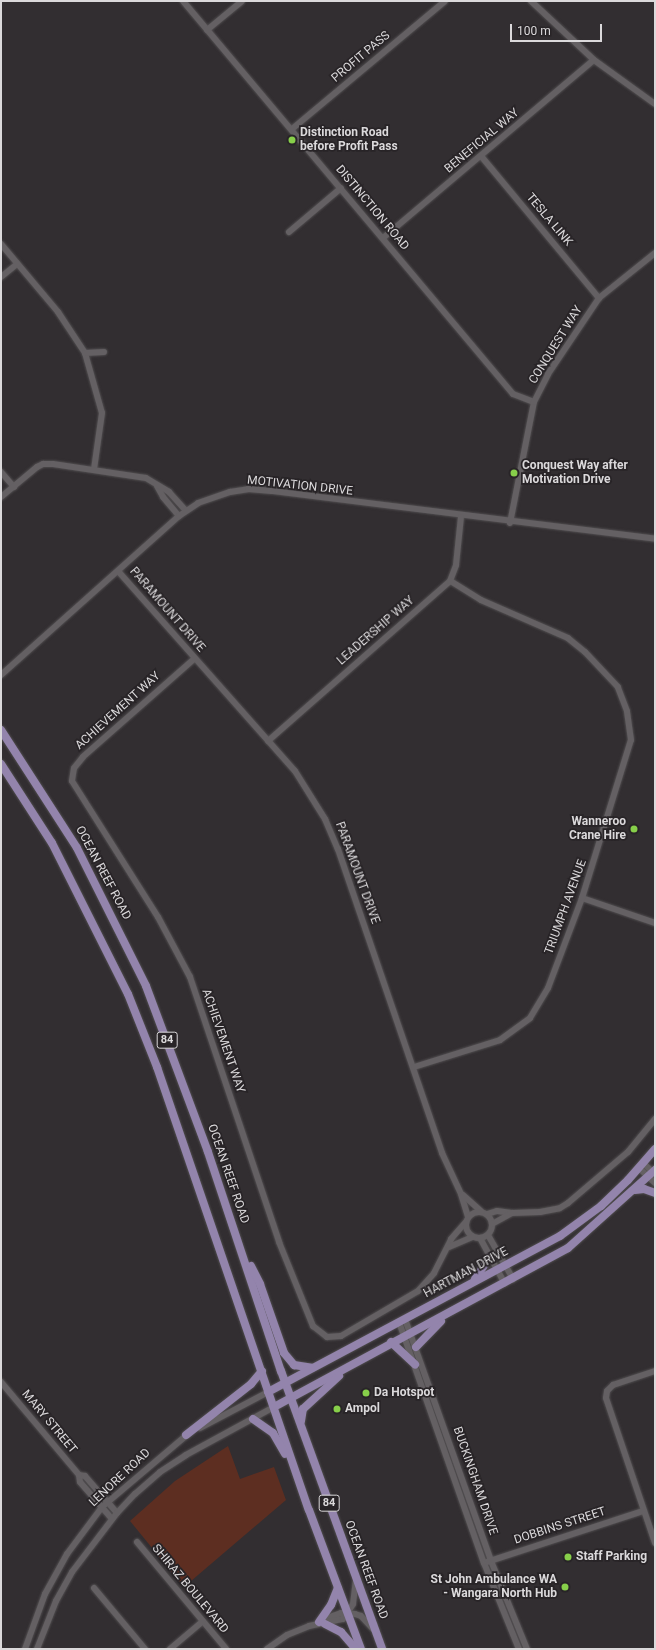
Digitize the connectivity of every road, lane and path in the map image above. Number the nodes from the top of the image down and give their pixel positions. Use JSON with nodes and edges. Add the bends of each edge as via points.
{"nodes":[{"id":1,"x":183,"y":1,"type":"edge"},
{"id":2,"x":242,"y":1,"type":"edge"},
{"id":3,"x":445,"y":1,"type":"edge"},
{"id":4,"x":531,"y":1,"type":"edge"},
{"id":5,"x":207,"y":30,"type":"junction"},
{"id":6,"x":594,"y":60,"type":"junction"},
{"id":7,"x":655,"y":104,"type":"edge"},
{"id":8,"x":292,"y":129,"type":"junction"},
{"id":9,"x":481,"y":156,"type":"junction"},
{"id":10,"x":341,"y":188,"type":"junction"},
{"id":11,"x":289,"y":232,"type":"dead end"},
{"id":12,"x":383,"y":238,"type":"junction"},
{"id":13,"x":1,"y":244,"type":"edge"},
{"id":14,"x":655,"y":254,"type":"edge"},
{"id":15,"x":17,"y":264,"type":"junction"},
{"id":16,"x":1,"y":277,"type":"edge"},
{"id":17,"x":599,"y":298,"type":"junction"},
{"id":18,"x":104,"y":352,"type":"dead end"},
{"id":19,"x":85,"y":353,"type":"junction"},
{"id":20,"x":534,"y":402,"type":"junction"},
{"id":21,"x":94,"y":469,"type":"junction"},
{"id":22,"x":1,"y":472,"type":"edge"},
{"id":23,"x":157,"y":486,"type":"junction"},
{"id":24,"x":14,"y":487,"type":"junction"},
{"id":25,"x":1,"y":498,"type":"edge"},
{"id":26,"x":186,"y":511,"type":"junction"},
{"id":27,"x":179,"y":516,"type":"junction"},
{"id":28,"x":461,"y":517,"type":"junction"},
{"id":29,"x":510,"y":523,"type":"junction"},
{"id":30,"x":655,"y":539,"type":"edge"},
{"id":31,"x":118,"y":571,"type":"junction"},
{"id":32,"x":450,"y":581,"type":"junction"},
{"id":33,"x":194,"y":658,"type":"junction"},
{"id":34,"x":2,"y":672,"type":"edge"},
{"id":35,"x":1,"y":730,"type":"edge"},
{"id":36,"x":268,"y":741,"type":"junction"},
{"id":37,"x":1,"y":764,"type":"edge"},
{"id":38,"x":582,"y":898,"type":"junction"},
{"id":39,"x":655,"y":923,"type":"edge"},
{"id":40,"x":414,"y":1067,"type":"junction"},
{"id":41,"x":655,"y":1118,"type":"edge"},
{"id":42,"x":655,"y":1149,"type":"edge"},
{"id":43,"x":641,"y":1166,"type":"junction"},
{"id":44,"x":653,"y":1174,"type":"edge"},
{"id":45,"x":655,"y":1183,"type":"edge"},
{"id":46,"x":635,"y":1190,"type":"junction"},
{"id":47,"x":655,"y":1193,"type":"edge"},
{"id":48,"x":462,"y":1194,"type":"junction"},
{"id":49,"x":484,"y":1213,"type":"junction"},
{"id":50,"x":512,"y":1213,"type":"junction"},
{"id":51,"x":467,"y":1220,"type":"junction"},
{"id":52,"x":492,"y":1224,"type":"junction"},
{"id":53,"x":488,"y":1235,"type":"junction"},
{"id":54,"x":476,"y":1238,"type":"junction"},
{"id":55,"x":239,"y":1244,"type":"junction"},
{"id":56,"x":449,"y":1247,"type":"junction"},
{"id":57,"x":490,"y":1256,"type":"junction"},
{"id":58,"x":506,"y":1265,"type":"junction"},
{"id":59,"x":497,"y":1270,"type":"junction"},
{"id":60,"x":513,"y":1279,"type":"junction"},
{"id":61,"x":470,"y":1284,"type":"junction"},
{"id":62,"x":505,"y":1284,"type":"junction"},
{"id":63,"x":447,"y":1315,"type":"junction"},
{"id":64,"x":402,"y":1320,"type":"junction"},
{"id":65,"x":408,"y":1334,"type":"junction"},
{"id":66,"x":391,"y":1342,"type":"junction"},
{"id":67,"x":416,"y":1347,"type":"junction"},
{"id":68,"x":368,"y":1355,"type":"junction"},
{"id":69,"x":415,"y":1364,"type":"junction"},
{"id":70,"x":312,"y":1369,"type":"junction"},
{"id":71,"x":262,"y":1371,"type":"junction"},
{"id":72,"x":655,"y":1371,"type":"edge"},
{"id":73,"x":1,"y":1382,"type":"edge"},
{"id":74,"x":285,"y":1382,"type":"junction"},
{"id":75,"x":268,"y":1392,"type":"junction"},
{"id":76,"x":291,"y":1397,"type":"junction"},
{"id":77,"x":274,"y":1407,"type":"junction"},
{"id":78,"x":253,"y":1419,"type":"junction"},
{"id":79,"x":301,"y":1424,"type":"junction"},
{"id":80,"x":186,"y":1435,"type":"junction"},
{"id":81,"x":80,"y":1475,"type":"junction"},
{"id":82,"x":108,"y":1502,"type":"junction"},
{"id":83,"x":102,"y":1507,"type":"junction"},
{"id":84,"x":309,"y":1510,"type":"junction"},
{"id":85,"x":643,"y":1511,"type":"junction"},
{"id":86,"x":117,"y":1513,"type":"junction"},
{"id":87,"x":112,"y":1519,"type":"junction"},
{"id":88,"x":137,"y":1542,"type":"dead end"},
{"id":89,"x":655,"y":1543,"type":"edge"},
{"id":90,"x":491,"y":1561,"type":"junction"},
{"id":91,"x":484,"y":1563,"type":"junction"},
{"id":92,"x":356,"y":1580,"type":"junction"},
{"id":93,"x":94,"y":1588,"type":"dead end"},
{"id":94,"x":338,"y":1588,"type":"junction"},
{"id":95,"x":347,"y":1614,"type":"junction"},
{"id":96,"x":203,"y":1621,"type":"junction"},
{"id":97,"x":319,"y":1624,"type":"junction"},
{"id":98,"x":374,"y":1630,"type":"junction"},
{"id":99,"x":25,"y":1649,"type":"edge"},
{"id":100,"x":37,"y":1649,"type":"edge"},
{"id":101,"x":145,"y":1649,"type":"edge"},
{"id":102,"x":170,"y":1649,"type":"edge"},
{"id":103,"x":226,"y":1649,"type":"edge"},
{"id":104,"x":267,"y":1649,"type":"edge"},
{"id":105,"x":356,"y":1649,"type":"edge"},
{"id":106,"x":361,"y":1649,"type":"edge"},
{"id":107,"x":382,"y":1649,"type":"edge"},
{"id":108,"x":519,"y":1649,"type":"edge"},
{"id":109,"x":527,"y":1649,"type":"edge"}],
"edges":[{"from":1,"to":5,"type":"street","name":"DISTINCTION ROAD"},
{"from":2,"to":5,"type":"street"},
{"from":3,"to":8,"type":"street","name":"PROFIT PASS"},
{"from":4,"to":6,"type":"street"},
{"from":5,"to":8,"type":"street","name":"DISTINCTION ROAD"},
{"from":6,"to":7,"type":"street"},
{"from":6,"to":9,"type":"street","name":"BENEFICIAL WAY"},
{"from":8,"to":10,"type":"street","name":"DISTINCTION ROAD"},
{"from":9,"to":12,"type":"street","name":"BENEFICIAL WAY"},
{"from":9,"to":17,"type":"street","name":"TESLA LINK"},
{"from":10,"to":11,"type":"street"},
{"from":10,"to":12,"type":"street","name":"DISTINCTION ROAD"},
{"from":12,"to":20,"type":"street","name":"DISTINCTION ROAD","via":[[513,394]]},
{"from":13,"to":15,"type":"street"},
{"from":14,"to":17,"type":"street","name":"CONQUEST WAY"},
{"from":15,"to":16,"type":"street"},
{"from":15,"to":19,"type":"street","via":[[58,312]]},
{"from":17,"to":20,"type":"street","name":"CONQUEST WAY","via":[[548,374]]},
{"from":18,"to":19,"type":"street"},
{"from":19,"to":21,"type":"street","via":[[102,413]]},
{"from":20,"to":29,"type":"street","name":"CONQUEST WAY"},
{"from":21,"to":23,"type":"street","via":[[132,474],[146,478]]},
{"from":21,"to":24,"type":"street","via":[[43,464]]},
{"from":22,"to":24,"type":"street"},
{"from":23,"to":26,"type":"street","via":[[169,492]]},
{"from":23,"to":27,"type":"street"},
{"from":24,"to":25,"type":"street"},
{"from":26,"to":27,"type":"street","name":"MOTIVATION DRIVE"},
{"from":26,"to":28,"type":"street","name":"MOTIVATION DRIVE","via":[[214,496],[248,489]]},
{"from":27,"to":31,"type":"street","name":"MOTIVATION DRIVE"},
{"from":28,"to":29,"type":"street","name":"MOTIVATION DRIVE"},
{"from":28,"to":32,"type":"street","via":[[456,565]]},
{"from":29,"to":30,"type":"street","name":"MOTIVATION DRIVE"},
{"from":31,"to":33,"type":"street","name":"PARAMOUNT DRIVE"},
{"from":31,"to":34,"type":"street","name":"MOTIVATION DRIVE"},
{"from":32,"to":36,"type":"street","name":"LEADERSHIP WAY"},
{"from":32,"to":38,"type":"street","name":"TRIUMPH AVENUE","via":[[481,600],[568,638],[586,652],[620,693],[628,711],[631,740]]},
{"from":33,"to":36,"type":"street","name":"PARAMOUNT DRIVE"},
{"from":33,"to":56,"type":"street","name":"ACHIEVEMENT WAY","via":[[83,758],[74,768],[72,781],[158,917],[190,977],[279,1242],[313,1326],[327,1337],[341,1336],[418,1291],[434,1273]]},
{"from":35,"to":55,"type":"main road","name":"OCEAN REEF ROAD","number":"84","via":[[78,848],[146,986]]},
{"from":36,"to":40,"type":"street","name":"PARAMOUNT DRIVE","via":[[295,771],[325,819],[338,849]]},
{"from":37,"to":71,"type":"main road","number":"84","via":[[52,844],[128,994]]},
{"from":38,"to":39,"type":"street"},
{"from":38,"to":40,"type":"street","name":"TRIUMPH AVENUE","via":[[548,988],[530,1018],[500,1040]]},
{"from":40,"to":48,"type":"street","name":"PARAMOUNT DRIVE","via":[[442,1153]]},
{"from":41,"to":50,"type":"street","via":[[628,1152],[568,1203],[560,1208],[540,1212]]},
{"from":42,"to":43,"type":"main road","name":"HARTMAN DRIVE"},
{"from":43,"to":44,"type":"street"},
{"from":43,"to":58,"type":"main road","name":"HARTMAN DRIVE","via":[[601,1206],[560,1236]]},
{"from":44,"to":45,"type":"street"},
{"from":44,"to":46,"type":"main road"},
{"from":46,"to":47,"type":"main road"},
{"from":46,"to":60,"type":"main road","via":[[568,1248]]},
{"from":48,"to":49,"type":"street","name":"PARAMOUNT DRIVE"},
{"from":48,"to":51,"type":"street","name":"PARAMOUNT DRIVE"},
{"from":49,"to":50,"type":"street"},
{"from":49,"to":51,"type":"street","via":[[472,1213]]},
{"from":49,"to":52,"type":"street"},
{"from":50,"to":52,"type":"street"},
{"from":51,"to":54,"type":"street","via":[[468,1232]]},
{"from":51,"to":56,"type":"street","name":"ACHIEVEMENT WAY","via":[[451,1239]]},
{"from":52,"to":53,"type":"street"},
{"from":53,"to":54,"type":"street"},
{"from":53,"to":58,"type":"street"},
{"from":54,"to":56,"type":"street"},
{"from":54,"to":57,"type":"street"},
{"from":55,"to":70,"type":"main road","via":[[260,1284],[284,1353],[294,1365]]},
{"from":55,"to":74,"type":"main road","name":"OCEAN REEF ROAD","number":"84"},
{"from":57,"to":59,"type":"street"},
{"from":57,"to":61,"type":"main road"},
{"from":58,"to":59,"type":"main road","name":"HARTMAN DRIVE"},
{"from":58,"to":60,"type":"street"},
{"from":59,"to":61,"type":"main road","name":"HARTMAN DRIVE"},
{"from":59,"to":62,"type":"street"},
{"from":60,"to":62,"type":"main road"},
{"from":61,"to":64,"type":"main road","name":"HARTMAN DRIVE"},
{"from":62,"to":63,"type":"main road"},
{"from":63,"to":65,"type":"main road"},
{"from":63,"to":67,"type":"main road"},
{"from":64,"to":65,"type":"street","name":"BUCKINGHAM DRIVE"},
{"from":64,"to":70,"type":"main road","name":"HARTMAN DRIVE"},
{"from":65,"to":66,"type":"main road"},
{"from":65,"to":67,"type":"street","name":"BUCKINGHAM DRIVE"},
{"from":65,"to":69,"type":"street","name":"BUCKINGHAM DRIVE"},
{"from":66,"to":68,"type":"main road"},
{"from":66,"to":69,"type":"main road"},
{"from":67,"to":90,"type":"street","name":"BUCKINGHAM DRIVE"},
{"from":68,"to":76,"type":"main road"},
{"from":68,"to":79,"type":"main road","via":[[329,1384],[303,1409]]},
{"from":69,"to":91,"type":"street","name":"BUCKINGHAM DRIVE"},
{"from":70,"to":74,"type":"main road","name":"HARTMAN DRIVE"},
{"from":71,"to":75,"type":"main road","number":"84"},
{"from":71,"to":80,"type":"main road","via":[[251,1384]]},
{"from":72,"to":85,"type":"street","via":[[613,1385],[607,1391],[606,1398]]},
{"from":73,"to":81,"type":"street","name":"MARY STREET"},
{"from":74,"to":75,"type":"main road","name":"HARTMAN DRIVE"},
{"from":74,"to":76,"type":"main road","name":"OCEAN REEF ROAD","number":"84"},
{"from":75,"to":77,"type":"main road","number":"84"},
{"from":75,"to":80,"type":"street","name":"LENORE ROAD"},
{"from":76,"to":77,"type":"main road"},
{"from":76,"to":79,"type":"main road","name":"OCEAN REEF ROAD","number":"84"},
{"from":77,"to":78,"type":"street","name":"LENORE ROAD"},
{"from":77,"to":84,"type":"main road","number":"84"},
{"from":78,"to":84,"type":"main road","via":[[277,1438]]},
{"from":78,"to":86,"type":"street","name":"LENORE ROAD","via":[[160,1472]]},
{"from":79,"to":92,"type":"main road","name":"OCEAN REEF ROAD","number":"84"},
{"from":80,"to":82,"type":"street","name":"LENORE ROAD"},
{"from":81,"to":82,"type":"street","name":"MARY STREET","via":[[85,1476]]},
{"from":81,"to":83,"type":"street","name":"MARY STREET","via":[[80,1482]]},
{"from":82,"to":83,"type":"street","name":"LENORE ROAD"},
{"from":82,"to":86,"type":"street","name":"MARY STREET"},
{"from":83,"to":87,"type":"street","name":"MARY STREET"},
{"from":83,"to":99,"type":"street","name":"LENORE ROAD","via":[[67,1554],[48,1589]]},
{"from":84,"to":94,"type":"main road","number":"84"},
{"from":85,"to":89,"type":"street"},
{"from":85,"to":90,"type":"street","name":"DOBBINS STREET"},
{"from":86,"to":87,"type":"street","name":"LENORE ROAD"},
{"from":87,"to":100,"type":"street","name":"LENORE ROAD","via":[[72,1572],[56,1601]]},
{"from":88,"to":96,"type":"street","name":"SHIRAZ BOULEVARD"},
{"from":90,"to":91,"type":"street","name":"DOBBINS STREET"},
{"from":90,"to":109,"type":"street","name":"BUCKINGHAM DRIVE"},
{"from":91,"to":108,"type":"street","name":"BUCKINGHAM DRIVE"},
{"from":92,"to":95,"type":"street","via":[[356,1594]]},
{"from":92,"to":98,"type":"main road","name":"OCEAN REEF ROAD","number":"84"},
{"from":93,"to":101,"type":"street"},
{"from":94,"to":95,"type":"main road","number":"84"},
{"from":94,"to":97,"type":"main road"},
{"from":95,"to":97,"type":"street","via":[[341,1613]]},
{"from":95,"to":98,"type":"street","via":[[361,1616]]},
{"from":95,"to":106,"type":"main road","number":"84"},
{"from":96,"to":102,"type":"street"},
{"from":96,"to":103,"type":"street","name":"SHIRAZ BOULEVARD"},
{"from":97,"to":104,"type":"street","via":[[287,1635]]},
{"from":97,"to":105,"type":"main road","via":[[341,1632]]},
{"from":98,"to":107,"type":"main road","name":"OCEAN REEF ROAD","number":"84"}]}
